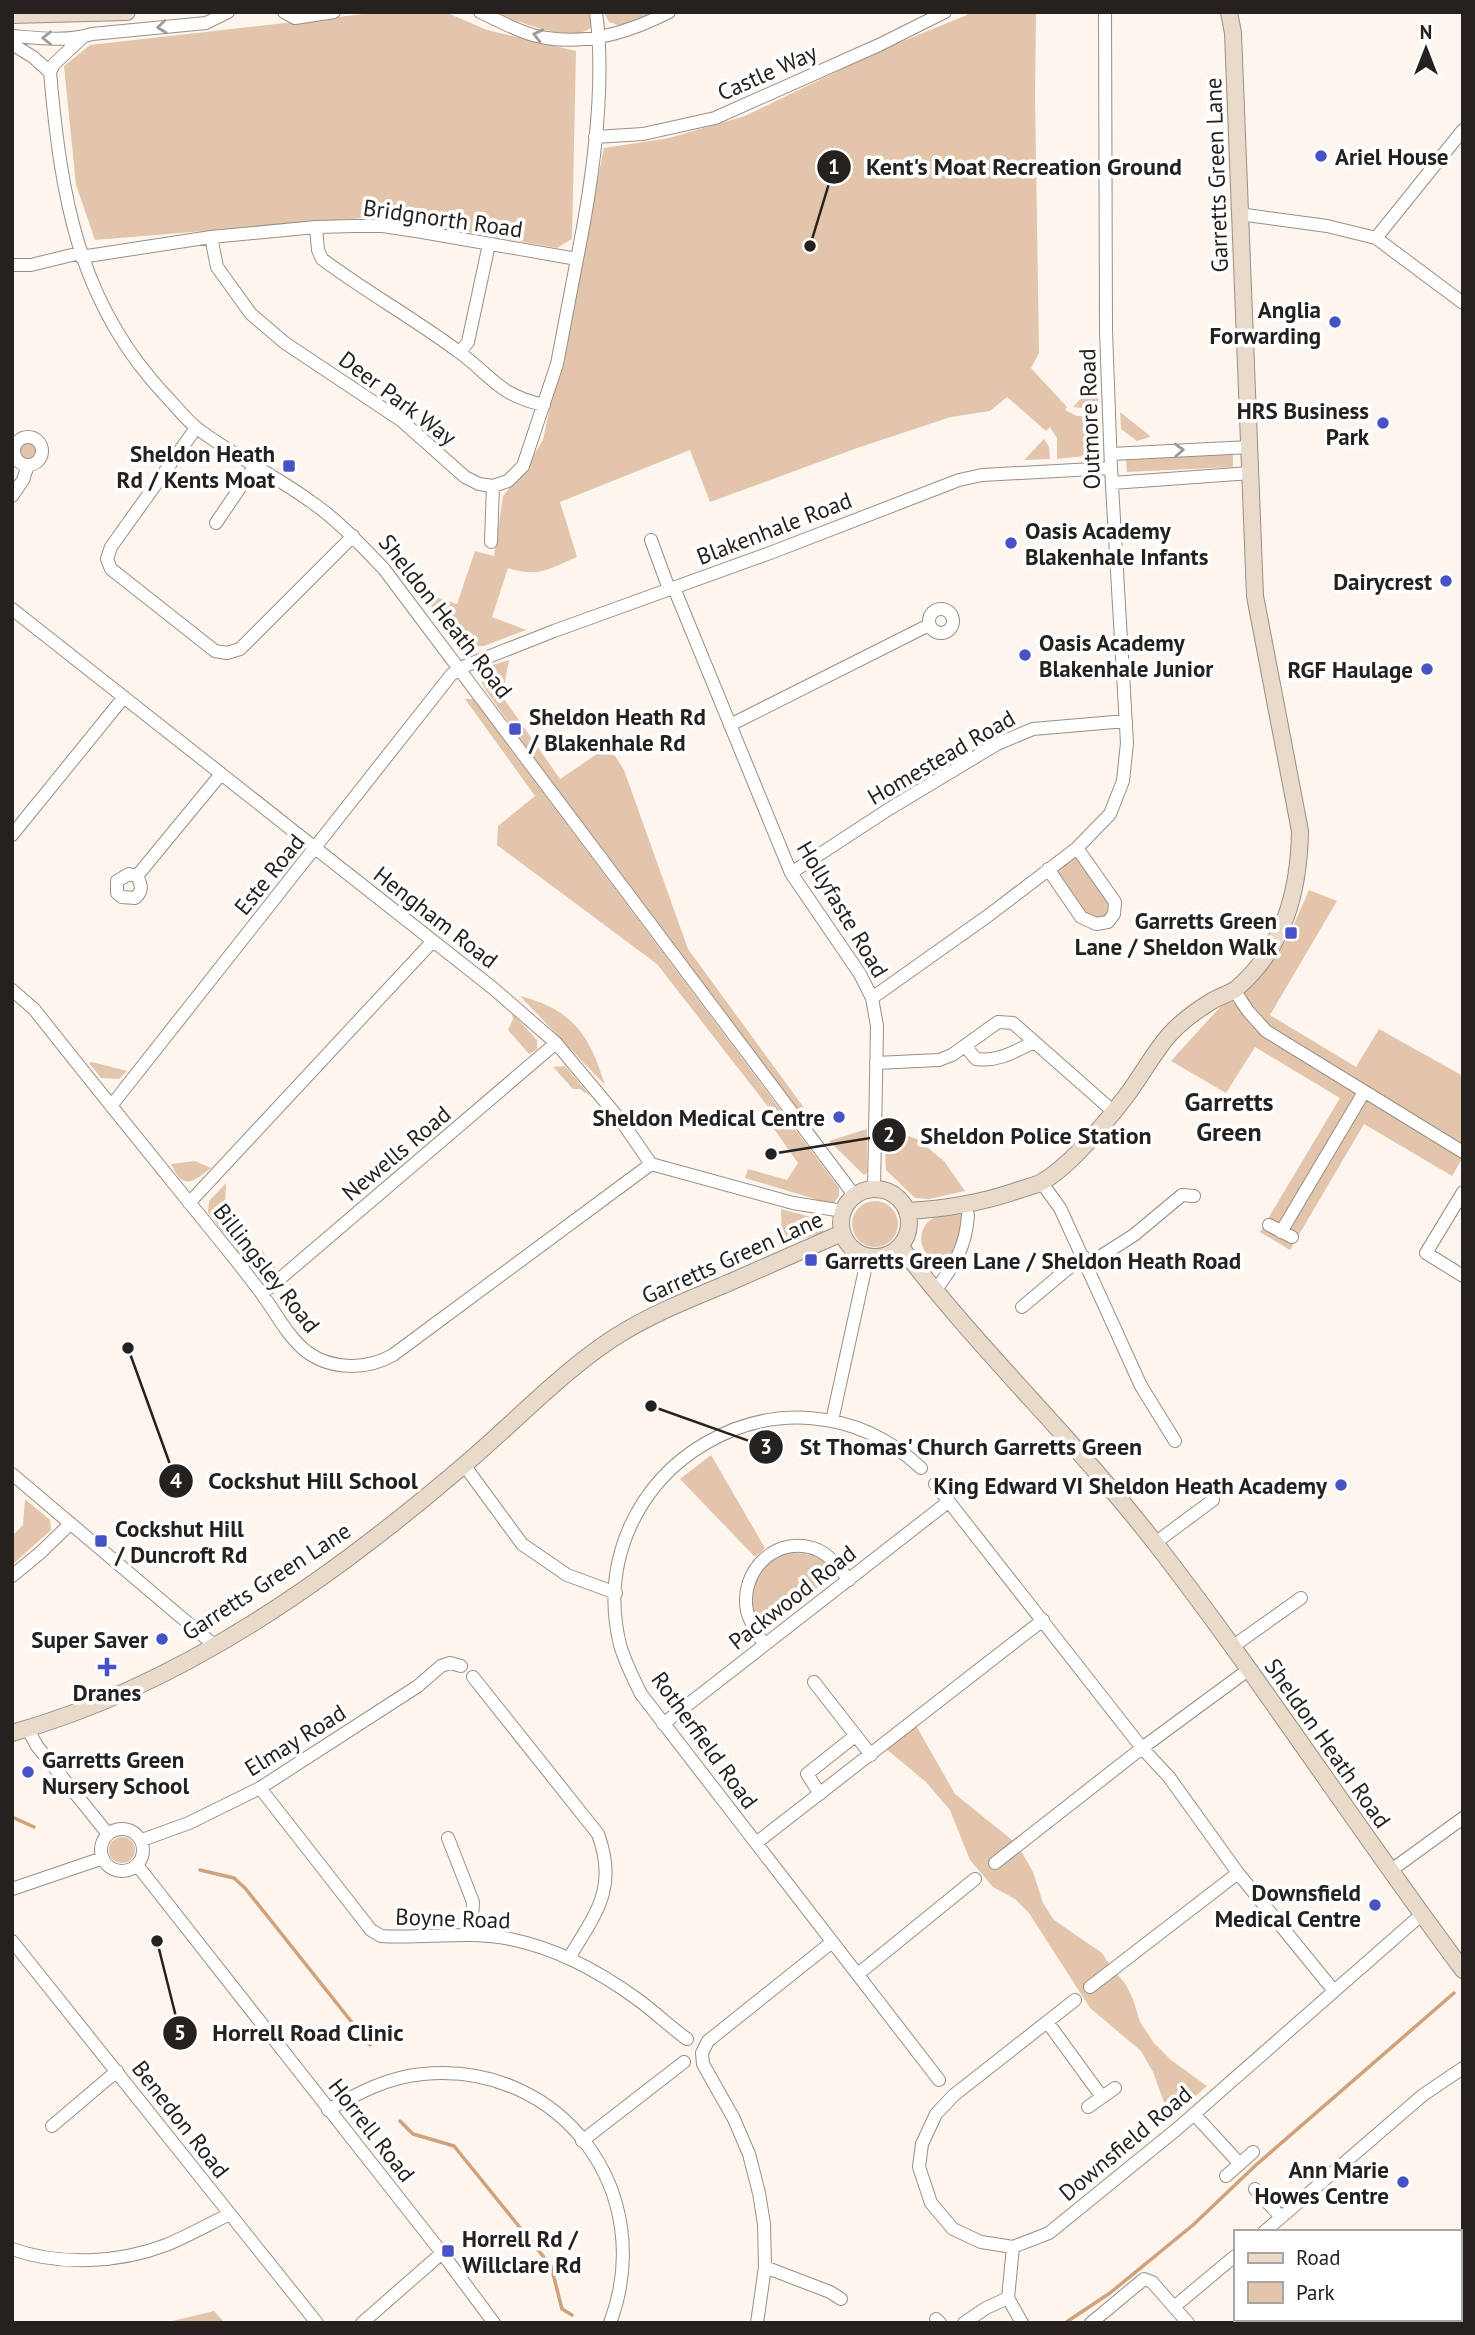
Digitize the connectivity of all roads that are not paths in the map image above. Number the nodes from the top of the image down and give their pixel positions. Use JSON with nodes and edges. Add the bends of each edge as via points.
{"nodes":[{"id":1,"x":127,"y":12,"type":"edge"},
{"id":2,"x":228,"y":12,"type":"edge"},
{"id":3,"x":284,"y":12,"type":"edge"},
{"id":4,"x":334,"y":12,"type":"edge"},
{"id":5,"x":480,"y":12,"type":"edge"},
{"id":6,"x":596,"y":12,"type":"edge"},
{"id":7,"x":670,"y":12,"type":"edge"},
{"id":8,"x":945,"y":12,"type":"edge"},
{"id":9,"x":1105,"y":12,"type":"edge"},
{"id":10,"x":1229,"y":12,"type":"edge"},
{"id":11,"x":47,"y":13,"type":"edge"},
{"id":12,"x":12,"y":15,"type":"edge"},
{"id":13,"x":12,"y":36,"type":"edge"},
{"id":14,"x":83,"y":37,"type":"junction"},
{"id":15,"x":599,"y":37,"type":"junction"},
{"id":16,"x":12,"y":44,"type":"edge"},
{"id":17,"x":50,"y":72,"type":"junction"},
{"id":18,"x":1463,"y":130,"type":"edge"},
{"id":19,"x":596,"y":137,"type":"junction"},
{"id":20,"x":1239,"y":214,"type":"junction"},
{"id":21,"x":316,"y":227,"type":"junction"},
{"id":22,"x":211,"y":237,"type":"junction"},
{"id":23,"x":1376,"y":238,"type":"junction"},
{"id":24,"x":489,"y":244,"type":"junction"},
{"id":25,"x":81,"y":255,"type":"junction"},
{"id":26,"x":577,"y":259,"type":"junction"},
{"id":27,"x":12,"y":265,"type":"edge"},
{"id":28,"x":1463,"y":303,"type":"edge"},
{"id":29,"x":460,"y":352,"type":"junction"},
{"id":30,"x":544,"y":405,"type":"junction"},
{"id":31,"x":196,"y":428,"type":"junction"},
{"id":32,"x":1251,"y":447,"type":"junction"},
{"id":33,"x":1111,"y":454,"type":"junction"},
{"id":34,"x":28,"y":465,"type":"dead end"},
{"id":35,"x":254,"y":467,"type":"junction"},
{"id":36,"x":1111,"y":468,"type":"junction"},
{"id":37,"x":1251,"y":474,"type":"junction"},
{"id":38,"x":1112,"y":483,"type":"junction"},
{"id":39,"x":493,"y":486,"type":"junction"},
{"id":40,"x":12,"y":496,"type":"edge"},
{"id":41,"x":225,"y":510,"type":"junction"},
{"id":42,"x":237,"y":518,"type":"dead end"},
{"id":43,"x":216,"y":523,"type":"dead end"},
{"id":44,"x":353,"y":536,"type":"junction"},
{"id":45,"x":651,"y":540,"type":"dead end"},
{"id":46,"x":491,"y":542,"type":"dead end"},
{"id":47,"x":671,"y":588,"type":"junction"},
{"id":48,"x":12,"y":609,"type":"edge"},
{"id":49,"x":929,"y":625,"type":"dead end"},
{"id":50,"x":460,"y":668,"type":"junction"},
{"id":51,"x":124,"y":697,"type":"junction"},
{"id":52,"x":1126,"y":721,"type":"junction"},
{"id":53,"x":730,"y":726,"type":"junction"},
{"id":54,"x":221,"y":774,"type":"junction"},
{"id":55,"x":12,"y":835,"type":"edge"},
{"id":56,"x":316,"y":848,"type":"junction"},
{"id":57,"x":1077,"y":848,"type":"junction"},
{"id":58,"x":1048,"y":869,"type":"junction"},
{"id":59,"x":791,"y":873,"type":"junction"},
{"id":60,"x":137,"y":876,"type":"dead end"},
{"id":61,"x":432,"y":942,"type":"junction"},
{"id":62,"x":12,"y":989,"type":"edge"},
{"id":63,"x":1234,"y":990,"type":"junction"},
{"id":64,"x":872,"y":998,"type":"junction"},
{"id":65,"x":1034,"y":1042,"type":"junction"},
{"id":66,"x":556,"y":1044,"type":"junction"},
{"id":67,"x":965,"y":1046,"type":"junction"},
{"id":68,"x":876,"y":1063,"type":"junction"},
{"id":69,"x":1364,"y":1092,"type":"junction"},
{"id":70,"x":110,"y":1106,"type":"junction"},
{"id":71,"x":1114,"y":1112,"type":"junction"},
{"id":72,"x":1463,"y":1152,"type":"edge"},
{"id":73,"x":651,"y":1164,"type":"junction"},
{"id":74,"x":1041,"y":1182,"type":"junction"},
{"id":75,"x":874,"y":1189,"type":"junction"},
{"id":76,"x":1186,"y":1192,"type":"dead end"},
{"id":77,"x":1463,"y":1192,"type":"edge"},
{"id":78,"x":854,"y":1195,"type":"junction"},
{"id":79,"x":189,"y":1203,"type":"junction"},
{"id":80,"x":843,"y":1210,"type":"junction"},
{"id":81,"x":907,"y":1211,"type":"junction"},
{"id":82,"x":968,"y":1215,"type":"dead end"},
{"id":83,"x":1269,"y":1225,"type":"dead end"},
{"id":84,"x":842,"y":1233,"type":"junction"},
{"id":85,"x":900,"y":1246,"type":"junction"},
{"id":86,"x":868,"y":1256,"type":"junction"},
{"id":87,"x":1085,"y":1261,"type":"junction"},
{"id":88,"x":1463,"y":1276,"type":"edge"},
{"id":89,"x":935,"y":1291,"type":"junction"},
{"id":90,"x":262,"y":1294,"type":"junction"},
{"id":91,"x":1022,"y":1307,"type":"dead end"},
{"id":92,"x":832,"y":1420,"type":"junction"},
{"id":93,"x":1175,"y":1441,"type":"dead end"},
{"id":94,"x":464,"y":1465,"type":"junction"},
{"id":95,"x":921,"y":1468,"type":"dead end"},
{"id":96,"x":12,"y":1474,"type":"edge"},
{"id":97,"x":935,"y":1484,"type":"dead end"},
{"id":98,"x":1213,"y":1500,"type":"dead end"},
{"id":99,"x":948,"y":1502,"type":"junction"},
{"id":100,"x":70,"y":1524,"type":"junction"},
{"id":101,"x":1155,"y":1543,"type":"junction"},
{"id":102,"x":12,"y":1576,"type":"edge"},
{"id":103,"x":849,"y":1580,"type":"junction"},
{"id":104,"x":616,"y":1593,"type":"junction"},
{"id":105,"x":1301,"y":1598,"type":"dead end"},
{"id":106,"x":1043,"y":1620,"type":"junction"},
{"id":107,"x":214,"y":1645,"type":"junction"},
{"id":108,"x":764,"y":1645,"type":"junction"},
{"id":109,"x":1232,"y":1647,"type":"junction"},
{"id":110,"x":461,"y":1666,"type":"dead end"},
{"id":111,"x":1248,"y":1670,"type":"junction"},
{"id":112,"x":473,"y":1677,"type":"dead end"},
{"id":113,"x":814,"y":1682,"type":"dead end"},
{"id":114,"x":663,"y":1724,"type":"junction"},
{"id":115,"x":20,"y":1730,"type":"edge"},
{"id":116,"x":855,"y":1735,"type":"junction"},
{"id":117,"x":1142,"y":1748,"type":"junction"},
{"id":118,"x":870,"y":1755,"type":"junction"},
{"id":119,"x":260,"y":1788,"type":"junction"},
{"id":120,"x":820,"y":1794,"type":"junction"},
{"id":121,"x":1463,"y":1818,"type":"edge"},
{"id":122,"x":108,"y":1834,"type":"junction"},
{"id":123,"x":447,"y":1838,"type":"dead end"},
{"id":124,"x":142,"y":1840,"type":"junction"},
{"id":125,"x":756,"y":1843,"type":"junction"},
{"id":126,"x":103,"y":1858,"type":"junction"},
{"id":127,"x":995,"y":1863,"type":"dead end"},
{"id":128,"x":137,"y":1865,"type":"junction"},
{"id":129,"x":1390,"y":1871,"type":"junction"},
{"id":130,"x":1238,"y":1873,"type":"junction"},
{"id":131,"x":975,"y":1879,"type":"dead end"},
{"id":132,"x":12,"y":1889,"type":"edge"},
{"id":133,"x":1421,"y":1915,"type":"junction"},
{"id":134,"x":471,"y":1935,"type":"junction"},
{"id":135,"x":12,"y":1941,"type":"edge"},
{"id":136,"x":832,"y":1941,"type":"junction"},
{"id":137,"x":569,"y":1958,"type":"junction"},
{"id":138,"x":1463,"y":1970,"type":"edge"},
{"id":139,"x":858,"y":1974,"type":"junction"},
{"id":140,"x":1090,"y":1987,"type":"dead end"},
{"id":141,"x":1334,"y":1990,"type":"junction"},
{"id":142,"x":1075,"y":2000,"type":"dead end"},
{"id":143,"x":1048,"y":2022,"type":"junction"},
{"id":144,"x":687,"y":2039,"type":"dead end"},
{"id":145,"x":684,"y":2062,"type":"dead end"},
{"id":146,"x":1463,"y":2068,"type":"edge"},
{"id":147,"x":117,"y":2071,"type":"junction"},
{"id":148,"x":939,"y":2080,"type":"dead end"},
{"id":149,"x":1115,"y":2088,"type":"dead end"},
{"id":150,"x":1102,"y":2097,"type":"junction"},
{"id":151,"x":1088,"y":2107,"type":"dead end"},
{"id":152,"x":328,"y":2110,"type":"junction"},
{"id":153,"x":1194,"y":2114,"type":"junction"},
{"id":154,"x":52,"y":2126,"type":"dead end"},
{"id":155,"x":582,"y":2141,"type":"junction"},
{"id":156,"x":1253,"y":2152,"type":"dead end"},
{"id":157,"x":1239,"y":2163,"type":"junction"},
{"id":158,"x":1226,"y":2176,"type":"dead end"},
{"id":159,"x":1255,"y":2189,"type":"dead end"},
{"id":160,"x":230,"y":2214,"type":"junction"},
{"id":161,"x":1281,"y":2217,"type":"junction"},
{"id":162,"x":1266,"y":2230,"type":"edge"},
{"id":163,"x":1013,"y":2247,"type":"junction"},
{"id":164,"x":12,"y":2249,"type":"edge"},
{"id":165,"x":442,"y":2253,"type":"junction"},
{"id":166,"x":1234,"y":2257,"type":"edge"},
{"id":167,"x":765,"y":2267,"type":"junction"},
{"id":168,"x":1008,"y":2298,"type":"junction"},
{"id":169,"x":841,"y":2299,"type":"dead end"},
{"id":170,"x":1174,"y":2307,"type":"junction"},
{"id":171,"x":317,"y":2323,"type":"edge"},
{"id":172,"x":362,"y":2323,"type":"edge"},
{"id":173,"x":494,"y":2323,"type":"edge"},
{"id":174,"x":610,"y":2323,"type":"edge"},
{"id":175,"x":757,"y":2323,"type":"edge"},
{"id":176,"x":964,"y":2323,"type":"edge"},
{"id":177,"x":1022,"y":2323,"type":"edge"},
{"id":178,"x":1091,"y":2323,"type":"edge"},
{"id":179,"x":1188,"y":2323,"type":"edge"}],
"edges":[{"from":1,"to":11,"type":"street"},
{"from":2,"to":14,"type":"street","one_way":true,"via":[[206,23]]},
{"from":3,"to":4,"type":"street","via":[[295,18]]},
{"from":15,"to":5,"type":"street","one_way":true,"via":[[546,38]]},
{"from":6,"to":15,"type":"street"},
{"from":7,"to":15,"type":"street","via":[[637,29]]},
{"from":8,"to":19,"type":"street","name":"Castle Way","via":[[715,118],[643,134]]},
{"from":9,"to":33,"type":"street","name":"Outmore Road"},
{"from":10,"to":20,"type":"street","name":"Garretts Green Lane"},
{"from":11,"to":12,"type":"street"},
{"from":14,"to":13,"type":"street","one_way":true},
{"from":14,"to":17,"type":"street"},
{"from":15,"to":19,"type":"street"},
{"from":16,"to":17,"type":"street"},
{"from":17,"to":25,"type":"street","name":"Sheldon Heath Road","via":[[64,188]]},
{"from":18,"to":23,"type":"street"},
{"from":19,"to":26,"type":"street"},
{"from":20,"to":23,"type":"street"},
{"from":20,"to":32,"type":"street","name":"Garretts Green Lane"},
{"from":21,"to":22,"type":"street","name":"Bridgnorth Road"},
{"from":21,"to":24,"type":"street","name":"Bridgnorth Road","via":[[383,226]]},
{"from":21,"to":29,"type":"street","via":[[322,259]]},
{"from":22,"to":25,"type":"street","name":"Bridgnorth Road"},
{"from":22,"to":39,"type":"street","name":"Deer Park Way","via":[[217,267],[251,314],[401,421],[465,477]]},
{"from":23,"to":28,"type":"street"},
{"from":24,"to":26,"type":"street","name":"Bridgnorth Road"},
{"from":24,"to":29,"type":"street","via":[[468,342]]},
{"from":25,"to":27,"type":"street","name":"Bridgnorth Road"},
{"from":25,"to":31,"type":"street","name":"Sheldon Heath Road","via":[[114,328],[147,375]]},
{"from":26,"to":30,"type":"street","via":[[557,364]]},
{"from":29,"to":30,"type":"street","via":[[502,389]]},
{"from":30,"to":39,"type":"street","via":[[523,466],[508,481]]},
{"from":31,"to":35,"type":"street","name":"Sheldon Heath Road"},
{"from":31,"to":44,"type":"street","via":[[110,547],[107,559],[111,569],[215,651],[240,649]]},
{"from":33,"to":32,"type":"street","one_way":true},
{"from":32,"to":37,"type":"street","name":"Garretts Green Lane"},
{"from":33,"to":36,"type":"street","name":"Outmore Road"},
{"from":34,"to":40,"type":"street"},
{"from":35,"to":41,"type":"street"},
{"from":35,"to":44,"type":"street","name":"Sheldon Heath Road","via":[[310,500]]},
{"from":36,"to":38,"type":"street","name":"Outmore Road"},
{"from":36,"to":47,"type":"street","name":"Blakenhale Road","via":[[959,480]]},
{"from":37,"to":38,"type":"street"},
{"from":37,"to":63,"type":"street","name":"Garretts Green Lane","via":[[1255,596],[1296,800],[1299,865],[1288,913],[1275,939]]},
{"from":38,"to":52,"type":"street","name":"Outmore Road"},
{"from":39,"to":46,"type":"street"},
{"from":41,"to":42,"type":"street"},
{"from":41,"to":43,"type":"street"},
{"from":44,"to":50,"type":"street","name":"Sheldon Heath Road"},
{"from":45,"to":47,"type":"street","name":"Hollyfaste Road"},
{"from":47,"to":50,"type":"street","name":"Blakenhale Road"},
{"from":47,"to":53,"type":"street","name":"Hollyfaste Road"},
{"from":48,"to":51,"type":"street","name":"Hengham Road"},
{"from":49,"to":53,"type":"street"},
{"from":50,"to":56,"type":"street","name":"Este Road"},
{"from":50,"to":78,"type":"street","name":"Sheldon Heath Road"},
{"from":51,"to":54,"type":"street","name":"Hengham Road"},
{"from":51,"to":55,"type":"street"},
{"from":52,"to":57,"type":"street","name":"Outmore Road","via":[[1126,764],[1110,814]]},
{"from":52,"to":59,"type":"street","name":"Homestead Road","via":[[1033,729],[997,744]]},
{"from":53,"to":59,"type":"street","name":"Hollyfaste Road"},
{"from":54,"to":56,"type":"street","name":"Hengham Road"},
{"from":54,"to":60,"type":"street"},
{"from":56,"to":61,"type":"street","name":"Hengham Road"},
{"from":56,"to":70,"type":"street","name":"Este Road"},
{"from":57,"to":58,"type":"street","name":"Outmore Road"},
{"from":57,"to":58,"type":"street","via":[[1115,902],[1108,922],[1096,924],[1082,918]]},
{"from":58,"to":64,"type":"street","name":"Outmore Road"},
{"from":59,"to":64,"type":"street","name":"Hollyfaste Road"},
{"from":61,"to":66,"type":"street","name":"Hengham Road"},
{"from":61,"to":79,"type":"street"},
{"from":62,"to":70,"type":"street","name":"Billingsley Road","via":[[34,1009]]},
{"from":63,"to":69,"type":"street","via":[[1266,1031]]},
{"from":63,"to":71,"type":"street","name":"Garretts Green Lane","via":[[1196,1012],[1171,1034]]},
{"from":64,"to":68,"type":"street","name":"Hollyfaste Road"},
{"from":65,"to":67,"type":"street","via":[[989,1061],[976,1059]]},
{"from":65,"to":67,"type":"street","via":[[1013,1023],[998,1022]]},
{"from":65,"to":71,"type":"street"},
{"from":66,"to":73,"type":"street","name":"Hengham Road"},
{"from":66,"to":90,"type":"street","name":"Newells Road"},
{"from":67,"to":68,"type":"street","via":[[939,1060]]},
{"from":68,"to":75,"type":"street","name":"Hollyfaste Road"},
{"from":69,"to":72,"type":"street"},
{"from":69,"to":83,"type":"street","via":[[1287,1234]]},
{"from":70,"to":79,"type":"street","name":"Billingsley Road"},
{"from":71,"to":74,"type":"street","name":"Garretts Green Lane"},
{"from":73,"to":80,"type":"street","via":[[793,1203]]},
{"from":73,"to":90,"type":"street","name":"Billingsley Road","via":[[393,1355],[374,1363],[344,1366],[307,1352]]},
{"from":74,"to":81,"type":"street","name":"Garretts Green Lane","via":[[970,1204]]},
{"from":74,"to":87,"type":"street"},
{"from":75,"to":78,"type":"street"},
{"from":75,"to":81,"type":"street","via":[[895,1196]]},
{"from":76,"to":87,"type":"street","via":[[1134,1235]]},
{"from":77,"to":88,"type":"street","via":[[1426,1253]]},
{"from":78,"to":80,"type":"street"},
{"from":79,"to":90,"type":"street","name":"Billingsley Road"},
{"from":80,"to":84,"type":"street"},
{"from":81,"to":85,"type":"street","via":[[908,1228]]},
{"from":82,"to":89,"type":"street","via":[[964,1246]]},
{"from":84,"to":86,"type":"street","via":[[855,1251]]},
{"from":84,"to":94,"type":"street","name":"Garretts Green Lane","via":[[671,1307],[614,1338]]},
{"from":85,"to":86,"type":"street","via":[[882,1256]]},
{"from":85,"to":89,"type":"street","name":"Sheldon Heath Road"},
{"from":86,"to":92,"type":"street"},
{"from":87,"to":91,"type":"street"},
{"from":87,"to":93,"type":"street","via":[[1141,1385]]},
{"from":89,"to":101,"type":"street","name":"Sheldon Heath Road"},
{"from":92,"to":95,"type":"street","name":"Rotherfield Road","via":[[899,1448]]},
{"from":92,"to":104,"type":"street","name":"Rotherfield Road","via":[[774,1418],[743,1425],[701,1444],[662,1478],[637,1513],[619,1563]]},
{"from":94,"to":104,"type":"street","via":[[522,1544],[567,1575]]},
{"from":94,"to":107,"type":"street","name":"Garretts Green Lane","via":[[360,1548]]},
{"from":96,"to":100,"type":"street"},
{"from":97,"to":99,"type":"street"},
{"from":98,"to":101,"type":"street"},
{"from":99,"to":103,"type":"street","name":"Packwood Road"},
{"from":99,"to":106,"type":"street"},
{"from":100,"to":102,"type":"street"},
{"from":100,"to":107,"type":"street"},
{"from":101,"to":109,"type":"street","name":"Sheldon Heath Road"},
{"from":103,"to":108,"type":"street","name":"Packwood Road"},
{"from":103,"to":108,"type":"street","via":[[827,1556],[809,1548],[788,1548],[761,1560],[752,1572],[746,1603]]},
{"from":104,"to":114,"type":"street","name":"Rotherfield Road","via":[[626,1662],[641,1694]]},
{"from":105,"to":109,"type":"street"},
{"from":106,"to":117,"type":"street"},
{"from":106,"to":118,"type":"street"},
{"from":107,"to":115,"type":"street","name":"Garretts Green Lane","via":[[141,1684]]},
{"from":108,"to":114,"type":"street","name":"Packwood Road"},
{"from":109,"to":111,"type":"street","name":"Sheldon Heath Road"},
{"from":110,"to":119,"type":"street","name":"Elmay Road","via":[[441,1666],[418,1686]]},
{"from":111,"to":117,"type":"street"},
{"from":111,"to":129,"type":"street","name":"Sheldon Heath Road"},
{"from":112,"to":137,"type":"street","via":[[598,1834],[606,1857],[606,1885],[594,1917]]},
{"from":113,"to":116,"type":"street"},
{"from":114,"to":125,"type":"street","name":"Rotherfield Road"},
{"from":115,"to":122,"type":"street"},
{"from":116,"to":118,"type":"street"},
{"from":116,"to":120,"type":"street","via":[[807,1774]]},
{"from":117,"to":127,"type":"street"},
{"from":117,"to":130,"type":"street","via":[[1169,1777]]},
{"from":118,"to":120,"type":"street"},
{"from":119,"to":124,"type":"street","name":"Elmay Road"},
{"from":119,"to":134,"type":"street","name":"Boyne Road","via":[[371,1930],[393,1937]]},
{"from":120,"to":125,"type":"street"},
{"from":121,"to":129,"type":"street"},
{"from":122,"to":124,"type":"street","via":[[131,1830]]},
{"from":122,"to":126,"type":"street","via":[[101,1847]]},
{"from":123,"to":134,"type":"street","via":[[473,1902]]},
{"from":124,"to":128,"type":"street","via":[[143,1854]]},
{"from":125,"to":136,"type":"street","name":"Rotherfield Road"},
{"from":126,"to":128,"type":"street","via":[[118,1871]]},
{"from":126,"to":132,"type":"street"},
{"from":128,"to":152,"type":"street","name":"Horrell Road"},
{"from":129,"to":133,"type":"street","name":"Sheldon Heath Road"},
{"from":130,"to":140,"type":"street"},
{"from":130,"to":141,"type":"street"},
{"from":131,"to":139,"type":"street"},
{"from":133,"to":138,"type":"street","name":"Sheldon Heath Road"},
{"from":133,"to":141,"type":"street","name":"Downsfield Road"},
{"from":134,"to":137,"type":"street","name":"Boyne Road","via":[[510,1939]]},
{"from":135,"to":147,"type":"street","name":"Benedon Road"},
{"from":136,"to":139,"type":"street","name":"Rotherfield Road"},
{"from":136,"to":167,"type":"street","via":[[708,2041],[702,2053],[703,2064],[749,2154],[764,2224]]},
{"from":137,"to":144,"type":"street","name":"Boyne Road","via":[[637,1998]]},
{"from":139,"to":148,"type":"street","name":"Rotherfield Road"},
{"from":141,"to":153,"type":"street","name":"Downsfield Road"},
{"from":142,"to":143,"type":"street","name":"Downsfield Road"},
{"from":143,"to":150,"type":"street"},
{"from":143,"to":163,"type":"street","name":"Downsfield Road","via":[[954,2095],[936,2114],[922,2144],[919,2168],[924,2186],[931,2203],[953,2230],[981,2242]]},
{"from":145,"to":155,"type":"street"},
{"from":146,"to":161,"type":"street","via":[[1423,2095]]},
{"from":147,"to":154,"type":"street"},
{"from":147,"to":160,"type":"street","name":"Benedon Road"},
{"from":149,"to":150,"type":"street"},
{"from":150,"to":151,"type":"street"},
{"from":152,"to":155,"type":"street","via":[[392,2080],[464,2074],[533,2095],[563,2116]]},
{"from":152,"to":165,"type":"street","name":"Horrell Road"},
{"from":153,"to":157,"type":"street"},
{"from":153,"to":163,"type":"street","name":"Downsfield Road","via":[[1049,2234]]},
{"from":155,"to":174,"type":"street","via":[[606,2173],[619,2212],[621,2286]]},
{"from":156,"to":157,"type":"street"},
{"from":157,"to":158,"type":"street"},
{"from":159,"to":161,"type":"street"},
{"from":160,"to":164,"type":"street","via":[[165,2246],[103,2259],[49,2259]]},
{"from":160,"to":171,"type":"street","name":"Benedon Road"},
{"from":161,"to":162,"type":"street"},
{"from":163,"to":168,"type":"street"},
{"from":165,"to":172,"type":"street"},
{"from":165,"to":173,"type":"street","name":"Horrell Road"},
{"from":166,"to":170,"type":"street"},
{"from":167,"to":169,"type":"street"},
{"from":167,"to":175,"type":"street"},
{"from":168,"to":176,"type":"street"},
{"from":168,"to":177,"type":"street"},
{"from":170,"to":178,"type":"street","via":[[1152,2282],[1144,2280]]},
{"from":170,"to":179,"type":"street"}]}
